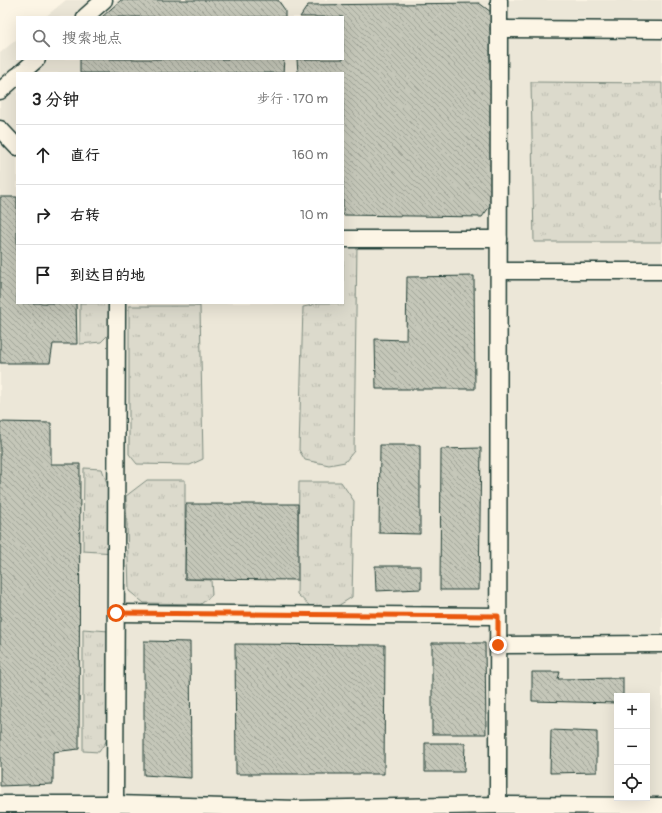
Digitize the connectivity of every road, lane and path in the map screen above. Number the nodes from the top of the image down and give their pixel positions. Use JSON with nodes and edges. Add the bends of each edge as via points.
{"nodes":[{"id":1,"x":104,"y":0,"type":"edge"},
{"id":2,"x":499,"y":0,"type":"edge"},
{"id":3,"x":86,"y":16,"type":"edge"},
{"id":4,"x":499,"y":29,"type":"junction"},
{"id":5,"x":662,"y":30,"type":"edge"},
{"id":6,"x":36,"y":60,"type":"edge"},
{"id":7,"x":22,"y":72,"type":"edge"},
{"id":8,"x":16,"y":77,"type":"edge"},
{"id":9,"x":0,"y":91,"type":"edge"},
{"id":10,"x":0,"y":128,"type":"edge"},
{"id":11,"x":16,"y":146,"type":"edge"},
{"id":12,"x":344,"y":239,"type":"edge"},
{"id":13,"x":499,"y":239,"type":"junction"},
{"id":14,"x":499,"y":271,"type":"junction"},
{"id":15,"x":662,"y":271,"type":"edge"},
{"id":16,"x":117,"y":304,"type":"edge"},
{"id":17,"x":116,"y":613,"type":"junction"},
{"id":18,"x":498,"y":616,"type":"junction"},
{"id":19,"x":662,"y":644,"type":"edge"},
{"id":20,"x":498,"y":645,"type":"junction"},
{"id":21,"x":0,"y":804,"type":"edge"},
{"id":22,"x":116,"y":804,"type":"junction"},
{"id":23,"x":498,"y":805,"type":"junction"},
{"id":24,"x":662,"y":806,"type":"edge"}],
"edges":[{"from":1,"to":3,"type":"street"},
{"from":2,"to":4,"type":"street"},
{"from":4,"to":5,"type":"street"},
{"from":4,"to":13,"type":"street"},
{"from":6,"to":7,"type":"street"},
{"from":8,"to":9,"type":"street"},
{"from":10,"to":11,"type":"street"},
{"from":12,"to":13,"type":"street"},
{"from":13,"to":14,"type":"street"},
{"from":14,"to":15,"type":"street"},
{"from":14,"to":18,"type":"street"},
{"from":16,"to":17,"type":"street"},
{"from":17,"to":18,"type":"street"},
{"from":17,"to":22,"type":"street"},
{"from":18,"to":20,"type":"street"},
{"from":19,"to":20,"type":"street"},
{"from":20,"to":23,"type":"street"},
{"from":21,"to":22,"type":"street"},
{"from":22,"to":23,"type":"street","via":[[298,809]]},
{"from":23,"to":24,"type":"street"}]}
